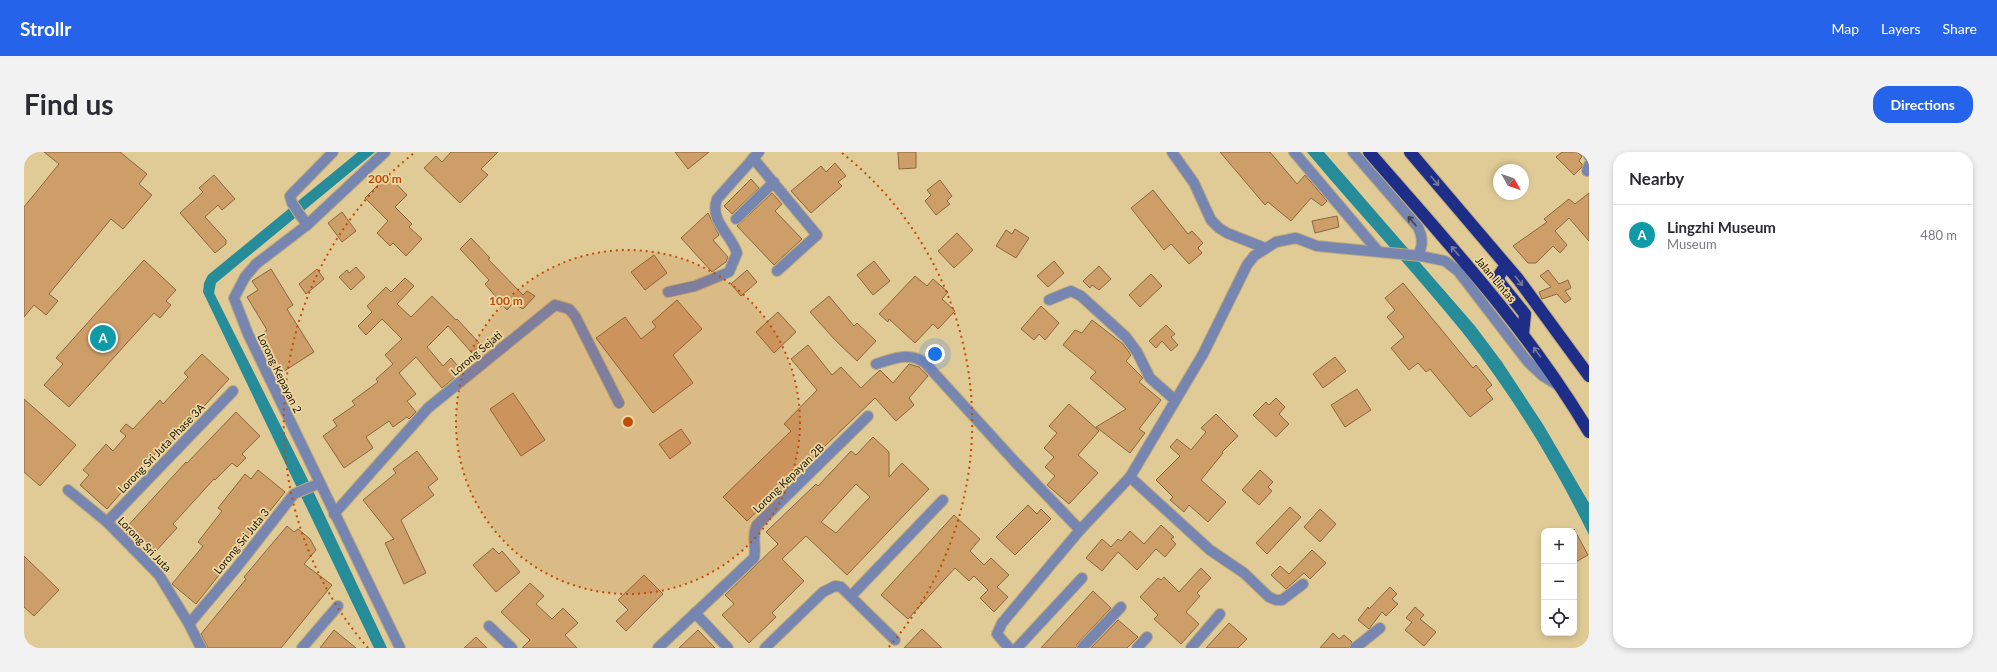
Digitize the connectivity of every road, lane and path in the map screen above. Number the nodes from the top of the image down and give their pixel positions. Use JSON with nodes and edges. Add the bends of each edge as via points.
{"nodes":[{"id":1,"x":333,"y":152,"type":"edge"},
{"id":2,"x":385,"y":152,"type":"edge"},
{"id":3,"x":1172,"y":152,"type":"edge"},
{"id":4,"x":1294,"y":152,"type":"edge"},
{"id":5,"x":1353,"y":152,"type":"edge"},
{"id":6,"x":1370,"y":152,"type":"edge"},
{"id":7,"x":1410,"y":152,"type":"edge"},
{"id":8,"x":1587,"y":152,"type":"edge"},
{"id":9,"x":756,"y":155,"type":"edge"},
{"id":10,"x":1589,"y":156,"type":"edge"},
{"id":11,"x":774,"y":182,"type":"junction"},
{"id":12,"x":736,"y":219,"type":"dead end"},
{"id":13,"x":306,"y":225,"type":"junction"},
{"id":14,"x":1265,"y":248,"type":"junction"},
{"id":15,"x":1377,"y":250,"type":"junction"},
{"id":16,"x":1418,"y":256,"type":"junction"},
{"id":17,"x":1506,"y":265,"type":"junction"},
{"id":18,"x":777,"y":271,"type":"dead end"},
{"id":19,"x":668,"y":292,"type":"dead end"},
{"id":20,"x":1049,"y":300,"type":"dead end"},
{"id":21,"x":1523,"y":334,"type":"junction"},
{"id":22,"x":876,"y":364,"type":"dead end"},
{"id":23,"x":1589,"y":376,"type":"edge"},
{"id":24,"x":1560,"y":386,"type":"junction"},
{"id":25,"x":233,"y":391,"type":"dead end"},
{"id":26,"x":1175,"y":400,"type":"junction"},
{"id":27,"x":619,"y":403,"type":"dead end"},
{"id":28,"x":868,"y":416,"type":"dead end"},
{"id":29,"x":1589,"y":432,"type":"edge"},
{"id":30,"x":1130,"y":476,"type":"junction"},
{"id":31,"x":316,"y":484,"type":"junction"},
{"id":32,"x":68,"y":490,"type":"dead end"},
{"id":33,"x":944,"y":500,"type":"dead end"},
{"id":34,"x":334,"y":514,"type":"junction"},
{"id":35,"x":107,"y":522,"type":"junction"},
{"id":36,"x":1080,"y":530,"type":"junction"},
{"id":37,"x":1082,"y":578,"type":"dead end"},
{"id":38,"x":1304,"y":584,"type":"dead end"},
{"id":39,"x":850,"y":596,"type":"junction"},
{"id":40,"x":338,"y":606,"type":"dead end"},
{"id":41,"x":1121,"y":608,"type":"dead end"},
{"id":42,"x":695,"y":613,"type":"junction"},
{"id":43,"x":1220,"y":614,"type":"dead end"},
{"id":44,"x":189,"y":624,"type":"junction"},
{"id":45,"x":489,"y":626,"type":"dead end"},
{"id":46,"x":1380,"y":628,"type":"dead end"},
{"id":47,"x":1147,"y":637,"type":"dead end"},
{"id":48,"x":895,"y":640,"type":"dead end"},
{"id":49,"x":201,"y":648,"type":"edge"},
{"id":50,"x":302,"y":648,"type":"edge"},
{"id":51,"x":400,"y":648,"type":"edge"},
{"id":52,"x":512,"y":648,"type":"edge"},
{"id":53,"x":658,"y":648,"type":"edge"},
{"id":54,"x":728,"y":648,"type":"edge"},
{"id":55,"x":765,"y":648,"type":"edge"},
{"id":56,"x":1009,"y":648,"type":"edge"},
{"id":57,"x":1017,"y":648,"type":"edge"},
{"id":58,"x":1082,"y":648,"type":"edge"},
{"id":59,"x":1137,"y":648,"type":"edge"},
{"id":60,"x":1191,"y":648,"type":"edge"},
{"id":61,"x":1355,"y":648,"type":"edge"}],
"edges":[{"from":1,"to":13,"type":"street","via":[[290,196]]},
{"from":2,"to":13,"type":"street","name":"Lorong Kepayan 2"},
{"from":3,"to":14,"type":"street","via":[[1194,183],[1211,220],[1227,233]]},
{"from":4,"to":15,"type":"street"},
{"from":16,"to":5,"type":"street","one_way":true,"via":[[1423,244],[1418,227]]},
{"from":21,"to":6,"type":"highway","name":"Jalan Lintas","one_way":true,"via":[[1490,291]]},
{"from":7,"to":17,"type":"highway","name":"Jalan Lintas","one_way":true},
{"from":8,"to":10,"type":"street"},
{"from":9,"to":11,"type":"street"},
{"from":9,"to":19,"type":"street","via":[[715,204],[716,218],[737,253],[729,272],[695,286]]},
{"from":11,"to":12,"type":"street"},
{"from":11,"to":18,"type":"street","via":[[817,235]]},
{"from":13,"to":31,"type":"street","name":"Lorong Kepayan 2","via":[[256,264],[245,277],[234,298]]},
{"from":14,"to":15,"type":"street","via":[[1276,242],[1296,238],[1317,246]]},
{"from":14,"to":26,"type":"street","via":[[1247,265],[1212,335]]},
{"from":15,"to":16,"type":"street"},
{"from":16,"to":24,"type":"street","via":[[1444,261],[1458,271],[1532,366]]},
{"from":17,"to":21,"type":"highway","via":[[1498,277],[1525,314]]},
{"from":17,"to":23,"type":"highway","name":"Jalan Lintas","one_way":true},
{"from":20,"to":26,"type":"street","via":[[1071,291],[1081,296],[1126,337],[1150,378]]},
{"from":24,"to":21,"type":"highway","name":"Jalan Lintas","one_way":true},
{"from":22,"to":36,"type":"street","via":[[910,356],[917,357],[925,363]]},
{"from":24,"to":29,"type":"highway","name":"Jalan Lintas"},
{"from":25,"to":35,"type":"street","name":"Lorong Sri Juta Phase 3A"},
{"from":26,"to":30,"type":"street"},
{"from":27,"to":34,"type":"street","name":"Lorong Sejati","via":[[575,316],[569,309],[555,305],[428,408]]},
{"from":28,"to":42,"type":"street","name":"Lorong Kepayan 2B","via":[[757,525],[753,536],[756,552],[754,558]]},
{"from":30,"to":36,"type":"street"},
{"from":30,"to":38,"type":"street","via":[[1210,550],[1244,573],[1269,596],[1282,600]]},
{"from":31,"to":34,"type":"street","name":"Lorong Kepayan 2"},
{"from":31,"to":44,"type":"street","name":"Lorong Sri Juta 3","via":[[294,494]]},
{"from":32,"to":35,"type":"street","name":"Lorong Sri Juta"},
{"from":33,"to":39,"type":"street"},
{"from":34,"to":51,"type":"street","name":"Lorong Kepayan 2"},
{"from":35,"to":44,"type":"street","name":"Lorong Sri Juta","via":[[159,575]]},
{"from":36,"to":56,"type":"street","via":[[1002,624],[997,634]]},
{"from":37,"to":57,"type":"street"},
{"from":39,"to":48,"type":"street"},
{"from":39,"to":55,"type":"street","via":[[841,587],[830,587]]},
{"from":40,"to":50,"type":"street"},
{"from":41,"to":58,"type":"street"},
{"from":42,"to":53,"type":"street","name":"Lorong Kepayan 2B"},
{"from":42,"to":54,"type":"street"},
{"from":43,"to":60,"type":"street"},
{"from":44,"to":49,"type":"street","name":"Lorong Sri Juta"},
{"from":45,"to":52,"type":"street"},
{"from":46,"to":61,"type":"street"},
{"from":47,"to":59,"type":"street"}]}
